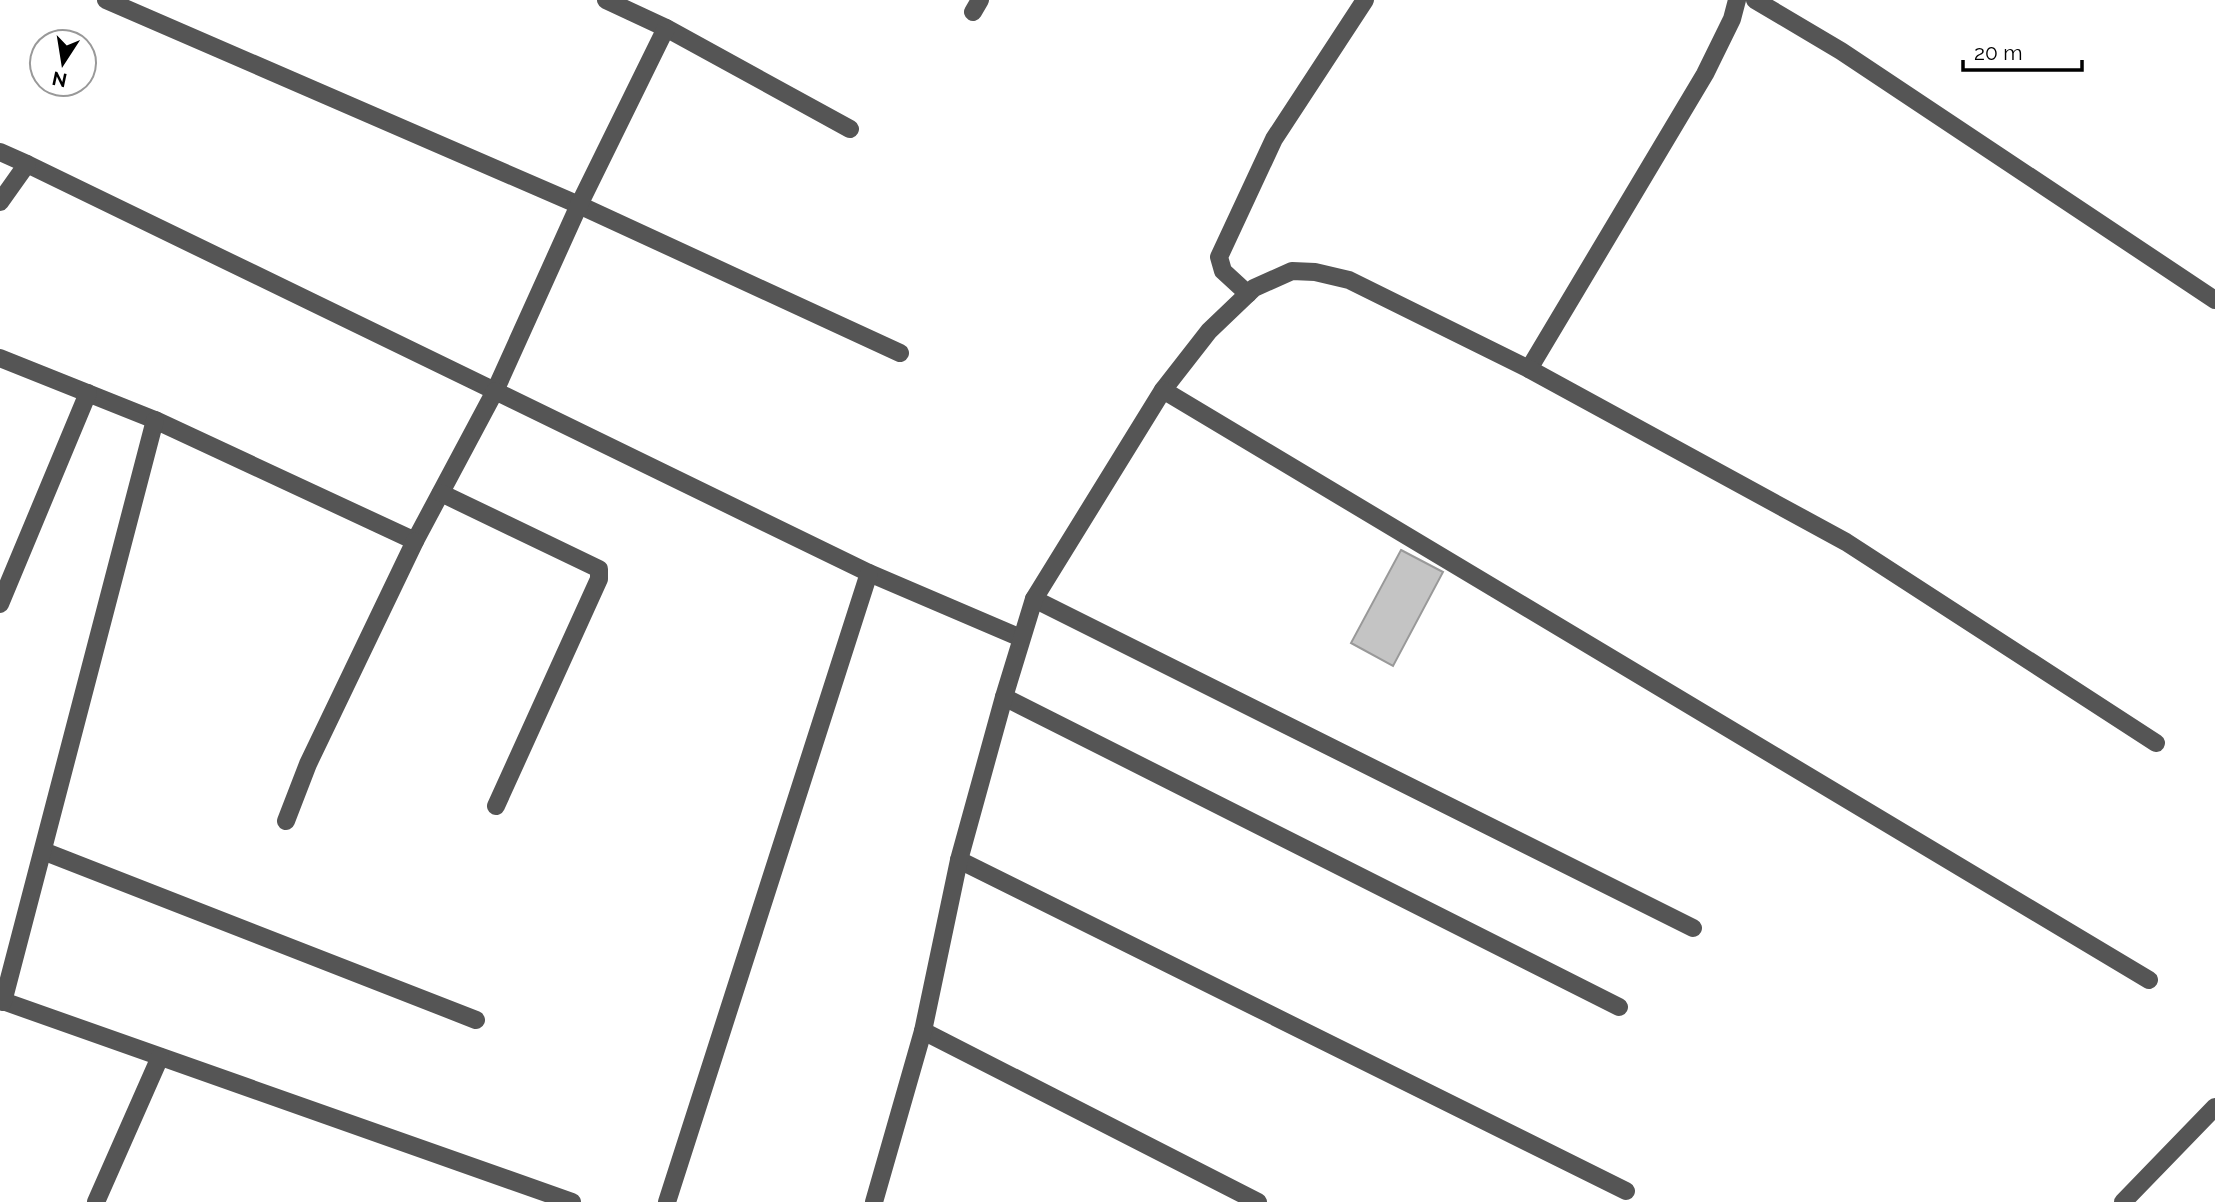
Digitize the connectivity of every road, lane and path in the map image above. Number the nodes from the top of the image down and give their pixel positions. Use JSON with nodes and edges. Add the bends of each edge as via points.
{"nodes":[{"id":1,"x":106,"y":0,"type":"edge"},
{"id":2,"x":606,"y":0,"type":"edge"},
{"id":3,"x":1365,"y":0,"type":"edge"},
{"id":4,"x":1737,"y":0,"type":"edge"},
{"id":5,"x":1755,"y":0,"type":"edge"},
{"id":6,"x":666,"y":28,"type":"junction"},
{"id":7,"x":850,"y":129,"type":"dead end"},
{"id":8,"x":0,"y":152,"type":"edge"},
{"id":9,"x":27,"y":164,"type":"junction"},
{"id":10,"x":0,"y":202,"type":"edge"},
{"id":11,"x":579,"y":205,"type":"junction"},
{"id":12,"x":1248,"y":294,"type":"junction"},
{"id":13,"x":2215,"y":300,"type":"edge"},
{"id":14,"x":900,"y":353,"type":"dead end"},
{"id":15,"x":0,"y":358,"type":"edge"},
{"id":16,"x":1529,"y":369,"type":"junction"},
{"id":17,"x":1163,"y":390,"type":"junction"},
{"id":18,"x":495,"y":391,"type":"junction"},
{"id":19,"x":88,"y":393,"type":"junction"},
{"id":20,"x":155,"y":420,"type":"junction"},
{"id":21,"x":441,"y":493,"type":"junction"},
{"id":22,"x":415,"y":541,"type":"junction"},
{"id":23,"x":869,"y":573,"type":"junction"},
{"id":24,"x":1034,"y":599,"type":"junction"},
{"id":25,"x":0,"y":604,"type":"edge"},
{"id":26,"x":1021,"y":638,"type":"junction"},
{"id":27,"x":1004,"y":697,"type":"junction"},
{"id":28,"x":2156,"y":743,"type":"dead end"},
{"id":29,"x":496,"y":806,"type":"dead end"},
{"id":30,"x":286,"y":821,"type":"dead end"},
{"id":31,"x":43,"y":851,"type":"junction"},
{"id":32,"x":959,"y":860,"type":"junction"},
{"id":33,"x":1693,"y":928,"type":"dead end"},
{"id":34,"x":2149,"y":980,"type":"dead end"},
{"id":35,"x":1,"y":1001,"type":"edge"},
{"id":36,"x":1619,"y":1007,"type":"dead end"},
{"id":37,"x":476,"y":1020,"type":"dead end"},
{"id":38,"x":923,"y":1031,"type":"junction"},
{"id":39,"x":160,"y":1057,"type":"junction"},
{"id":40,"x":2215,"y":1107,"type":"edge"},
{"id":41,"x":1626,"y":1191,"type":"dead end"},
{"id":42,"x":96,"y":1202,"type":"edge"},
{"id":43,"x":572,"y":1202,"type":"edge"},
{"id":44,"x":667,"y":1202,"type":"edge"},
{"id":45,"x":874,"y":1202,"type":"edge"},
{"id":46,"x":1258,"y":1202,"type":"edge"},
{"id":47,"x":2123,"y":1202,"type":"edge"}],
"edges":[{"from":1,"to":11,"type":"street"},
{"from":2,"to":6,"type":"street"},
{"from":3,"to":12,"type":"street","via":[[1274,139],[1219,257],[1223,271]]},
{"from":4,"to":16,"type":"street","via":[[1705,74]]},
{"from":5,"to":13,"type":"street","via":[[1841,51]]},
{"from":6,"to":7,"type":"street"},
{"from":6,"to":11,"type":"street"},
{"from":8,"to":9,"type":"street"},
{"from":9,"to":10,"type":"street"},
{"from":9,"to":18,"type":"street"},
{"from":11,"to":14,"type":"street"},
{"from":11,"to":18,"type":"street"},
{"from":12,"to":16,"type":"street","via":[[1292,271],[1349,280]]},
{"from":12,"to":17,"type":"street","via":[[1209,331]]},
{"from":15,"to":19,"type":"street"},
{"from":16,"to":28,"type":"street","via":[[1846,542]]},
{"from":17,"to":24,"type":"street"},
{"from":17,"to":34,"type":"street"},
{"from":18,"to":21,"type":"street"},
{"from":18,"to":23,"type":"street"},
{"from":19,"to":20,"type":"street"},
{"from":19,"to":25,"type":"street"},
{"from":20,"to":22,"type":"street"},
{"from":20,"to":31,"type":"street"},
{"from":21,"to":22,"type":"street"},
{"from":21,"to":29,"type":"street","via":[[599,569],[599,579]]},
{"from":22,"to":30,"type":"street","via":[[308,764]]},
{"from":23,"to":26,"type":"street"},
{"from":23,"to":44,"type":"street"},
{"from":24,"to":26,"type":"street"},
{"from":24,"to":33,"type":"street"},
{"from":26,"to":27,"type":"street"},
{"from":27,"to":32,"type":"street"},
{"from":27,"to":36,"type":"street"},
{"from":31,"to":35,"type":"street"},
{"from":31,"to":37,"type":"street"},
{"from":32,"to":38,"type":"street"},
{"from":32,"to":41,"type":"street"},
{"from":35,"to":39,"type":"street"},
{"from":38,"to":45,"type":"street"},
{"from":38,"to":46,"type":"street"},
{"from":39,"to":42,"type":"street"},
{"from":39,"to":43,"type":"street"},
{"from":40,"to":47,"type":"street"}]}
